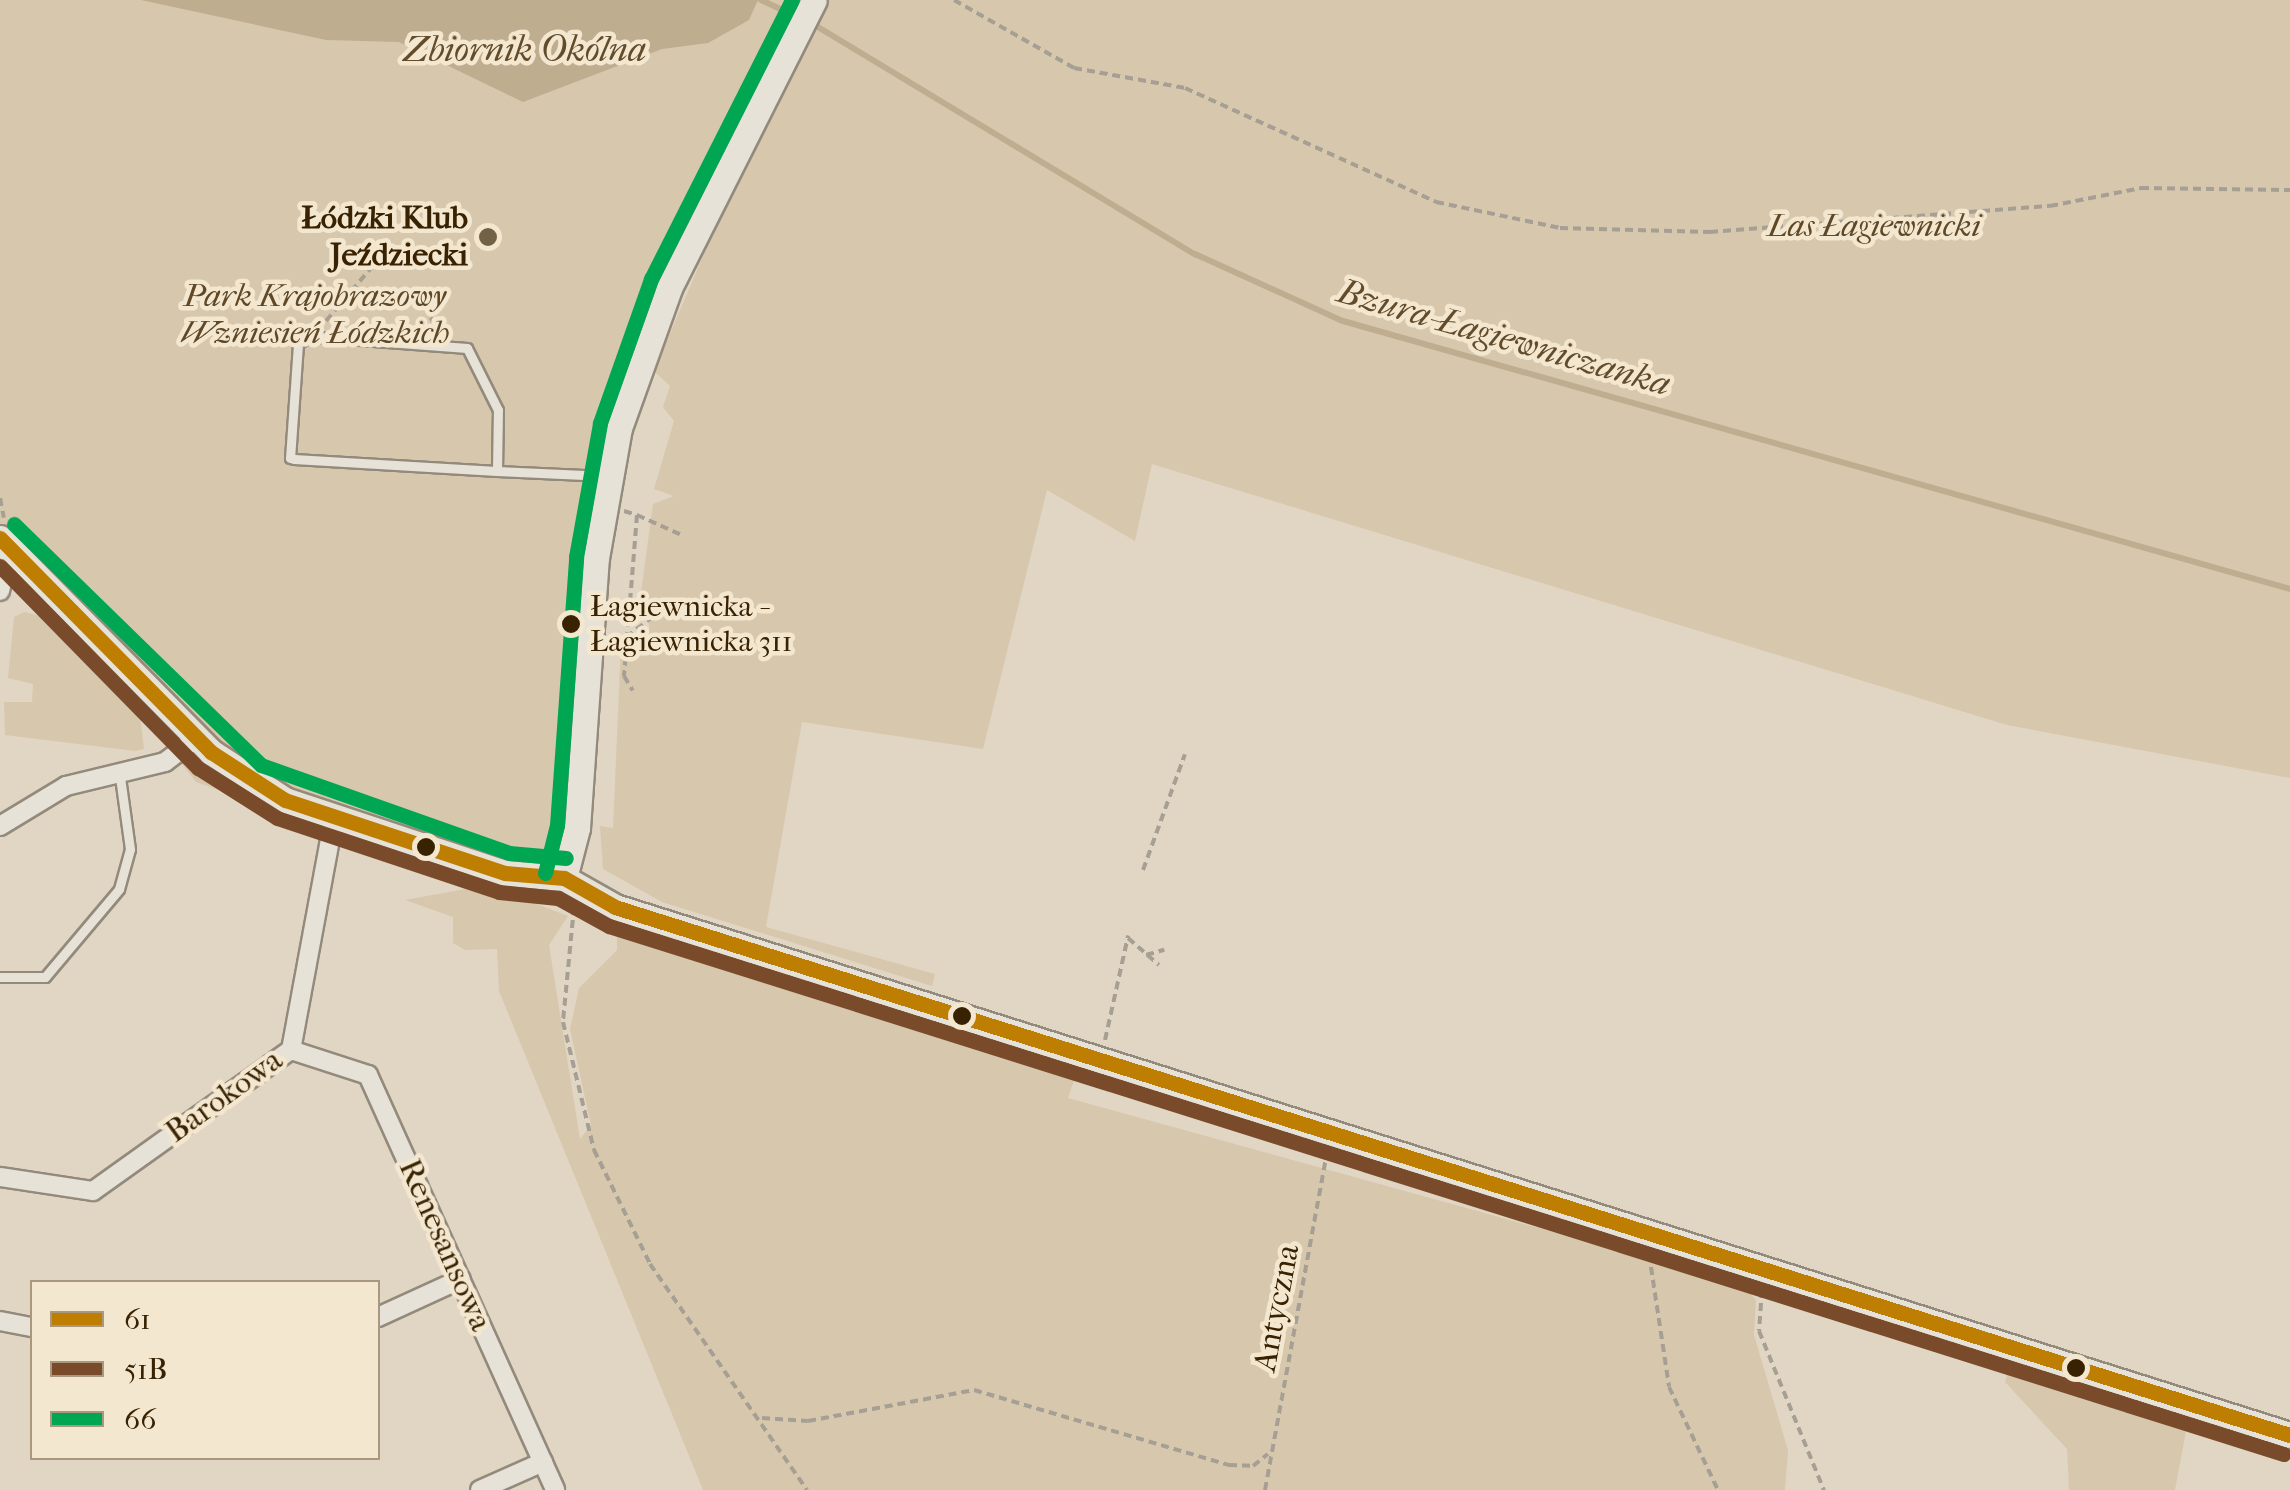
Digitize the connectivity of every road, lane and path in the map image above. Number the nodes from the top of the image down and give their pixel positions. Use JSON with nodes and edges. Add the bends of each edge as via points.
{"nodes":[{"id":1,"x":954,"y":0,"type":"edge"},
{"id":2,"x":813,"y":2,"type":"edge"},
{"id":3,"x":2290,"y":190,"type":"edge"},
{"id":4,"x":371,"y":268,"type":"dead end"},
{"id":5,"x":425,"y":306,"type":"dead end"},
{"id":6,"x":313,"y":336,"type":"junction"},
{"id":7,"x":444,"y":342,"type":"junction"},
{"id":8,"x":497,"y":471,"type":"junction"},
{"id":9,"x":609,"y":476,"type":"junction"},
{"id":10,"x":0,"y":498,"type":"edge"},
{"id":11,"x":614,"y":508,"type":"dead end"},
{"id":12,"x":636,"y":515,"type":"junction"},
{"id":13,"x":684,"y":536,"type":"dead end"},
{"id":14,"x":5,"y":538,"type":"edge"},
{"id":15,"x":0,"y":591,"type":"edge"},
{"id":16,"x":663,"y":609,"type":"dead end"},
{"id":17,"x":626,"y":637,"type":"junction"},
{"id":18,"x":632,"y":691,"type":"dead end"},
{"id":19,"x":197,"y":738,"type":"junction"},
{"id":20,"x":1185,"y":754,"type":"dead end"},
{"id":21,"x":119,"y":770,"type":"junction"},
{"id":22,"x":334,"y":817,"type":"junction"},
{"id":23,"x":0,"y":826,"type":"edge"},
{"id":24,"x":1143,"y":870,"type":"dead end"},
{"id":25,"x":564,"y":878,"type":"junction"},
{"id":26,"x":1164,"y":950,"type":"dead end"},
{"id":27,"x":1146,"y":955,"type":"junction"},
{"id":28,"x":1159,"y":964,"type":"dead end"},
{"id":29,"x":0,"y":978,"type":"edge"},
{"id":30,"x":1105,"y":1045,"type":"dead end"},
{"id":31,"x":290,"y":1050,"type":"junction"},
{"id":32,"x":1330,"y":1133,"type":"junction"},
{"id":33,"x":0,"y":1177,"type":"edge"},
{"id":34,"x":1652,"y":1235,"type":"junction"},
{"id":35,"x":1763,"y":1270,"type":"junction"},
{"id":36,"x":461,"y":1279,"type":"junction"},
{"id":37,"x":380,"y":1316,"type":"edge"},
{"id":38,"x":0,"y":1321,"type":"edge"},
{"id":39,"x":30,"y":1326,"type":"edge"},
{"id":40,"x":760,"y":1418,"type":"junction"},
{"id":41,"x":2290,"y":1435,"type":"edge"},
{"id":42,"x":1268,"y":1454,"type":"junction"},
{"id":43,"x":543,"y":1462,"type":"junction"},
{"id":44,"x":480,"y":1490,"type":"edge"},
{"id":45,"x":555,"y":1490,"type":"edge"},
{"id":46,"x":808,"y":1490,"type":"edge"},
{"id":47,"x":1264,"y":1490,"type":"edge"},
{"id":48,"x":1718,"y":1490,"type":"edge"},
{"id":49,"x":1824,"y":1490,"type":"edge"}],
"edges":[{"from":1,"to":3,"type":"path","via":[[1074,68],[1185,88],[1436,202],[1560,228],[1710,232],[2050,206],[2141,188]]},
{"from":2,"to":9,"type":"street","via":[[669,288]]},
{"from":4,"to":6,"type":"path"},
{"from":5,"to":7,"type":"path"},
{"from":6,"to":7,"type":"lane"},
{"from":6,"to":8,"type":"lane","via":[[295,350],[290,458]]},
{"from":7,"to":8,"type":"lane","via":[[467,348],[498,410]]},
{"from":8,"to":9,"type":"lane"},
{"from":9,"to":25,"type":"street"},
{"from":10,"to":14,"type":"path"},
{"from":11,"to":12,"type":"path"},
{"from":12,"to":13,"type":"path"},
{"from":12,"to":17,"type":"path"},
{"from":14,"to":15,"type":"street"},
{"from":14,"to":19,"type":"street"},
{"from":16,"to":17,"type":"path"},
{"from":17,"to":18,"type":"path"},
{"from":19,"to":21,"type":"street","via":[[165,762]]},
{"from":19,"to":22,"type":"street","via":[[267,792]]},
{"from":20,"to":24,"type":"path"},
{"from":21,"to":23,"type":"street","via":[[66,786]]},
{"from":21,"to":29,"type":"lane","via":[[130,849],[119,889],[45,977]]},
{"from":22,"to":25,"type":"street","via":[[505,873]]},
{"from":22,"to":31,"type":"street","name":"Barokowa"},
{"from":25,"to":32,"type":"street","via":[[615,908]]},
{"from":25,"to":40,"type":"path","via":[[575,920],[563,1022],[594,1150],[650,1264]]},
{"from":26,"to":27,"type":"path"},
{"from":27,"to":28,"type":"path"},
{"from":27,"to":30,"type":"path","via":[[1128,937]]},
{"from":31,"to":33,"type":"street","name":"Barokowa","via":[[92,1191]]},
{"from":31,"to":36,"type":"street","name":"Renesansowa","via":[[368,1075]]},
{"from":32,"to":34,"type":"street"},
{"from":32,"to":42,"type":"path","name":"Antyczna"},
{"from":34,"to":35,"type":"street"},
{"from":34,"to":48,"type":"path","via":[[1647,1268],[1662,1360]]},
{"from":35,"to":41,"type":"street"},
{"from":35,"to":49,"type":"path","via":[[1759,1332]]},
{"from":36,"to":37,"type":"street"},
{"from":36,"to":43,"type":"street","name":"Renesansowa"},
{"from":38,"to":39,"type":"street"},
{"from":40,"to":42,"type":"path","via":[[808,1422],[974,1390],[1229,1465],[1253,1466]]},
{"from":40,"to":46,"type":"path"},
{"from":42,"to":47,"type":"path","name":"Antyczna"},
{"from":43,"to":44,"type":"street"},
{"from":43,"to":45,"type":"street","name":"Renesansowa"}]}
